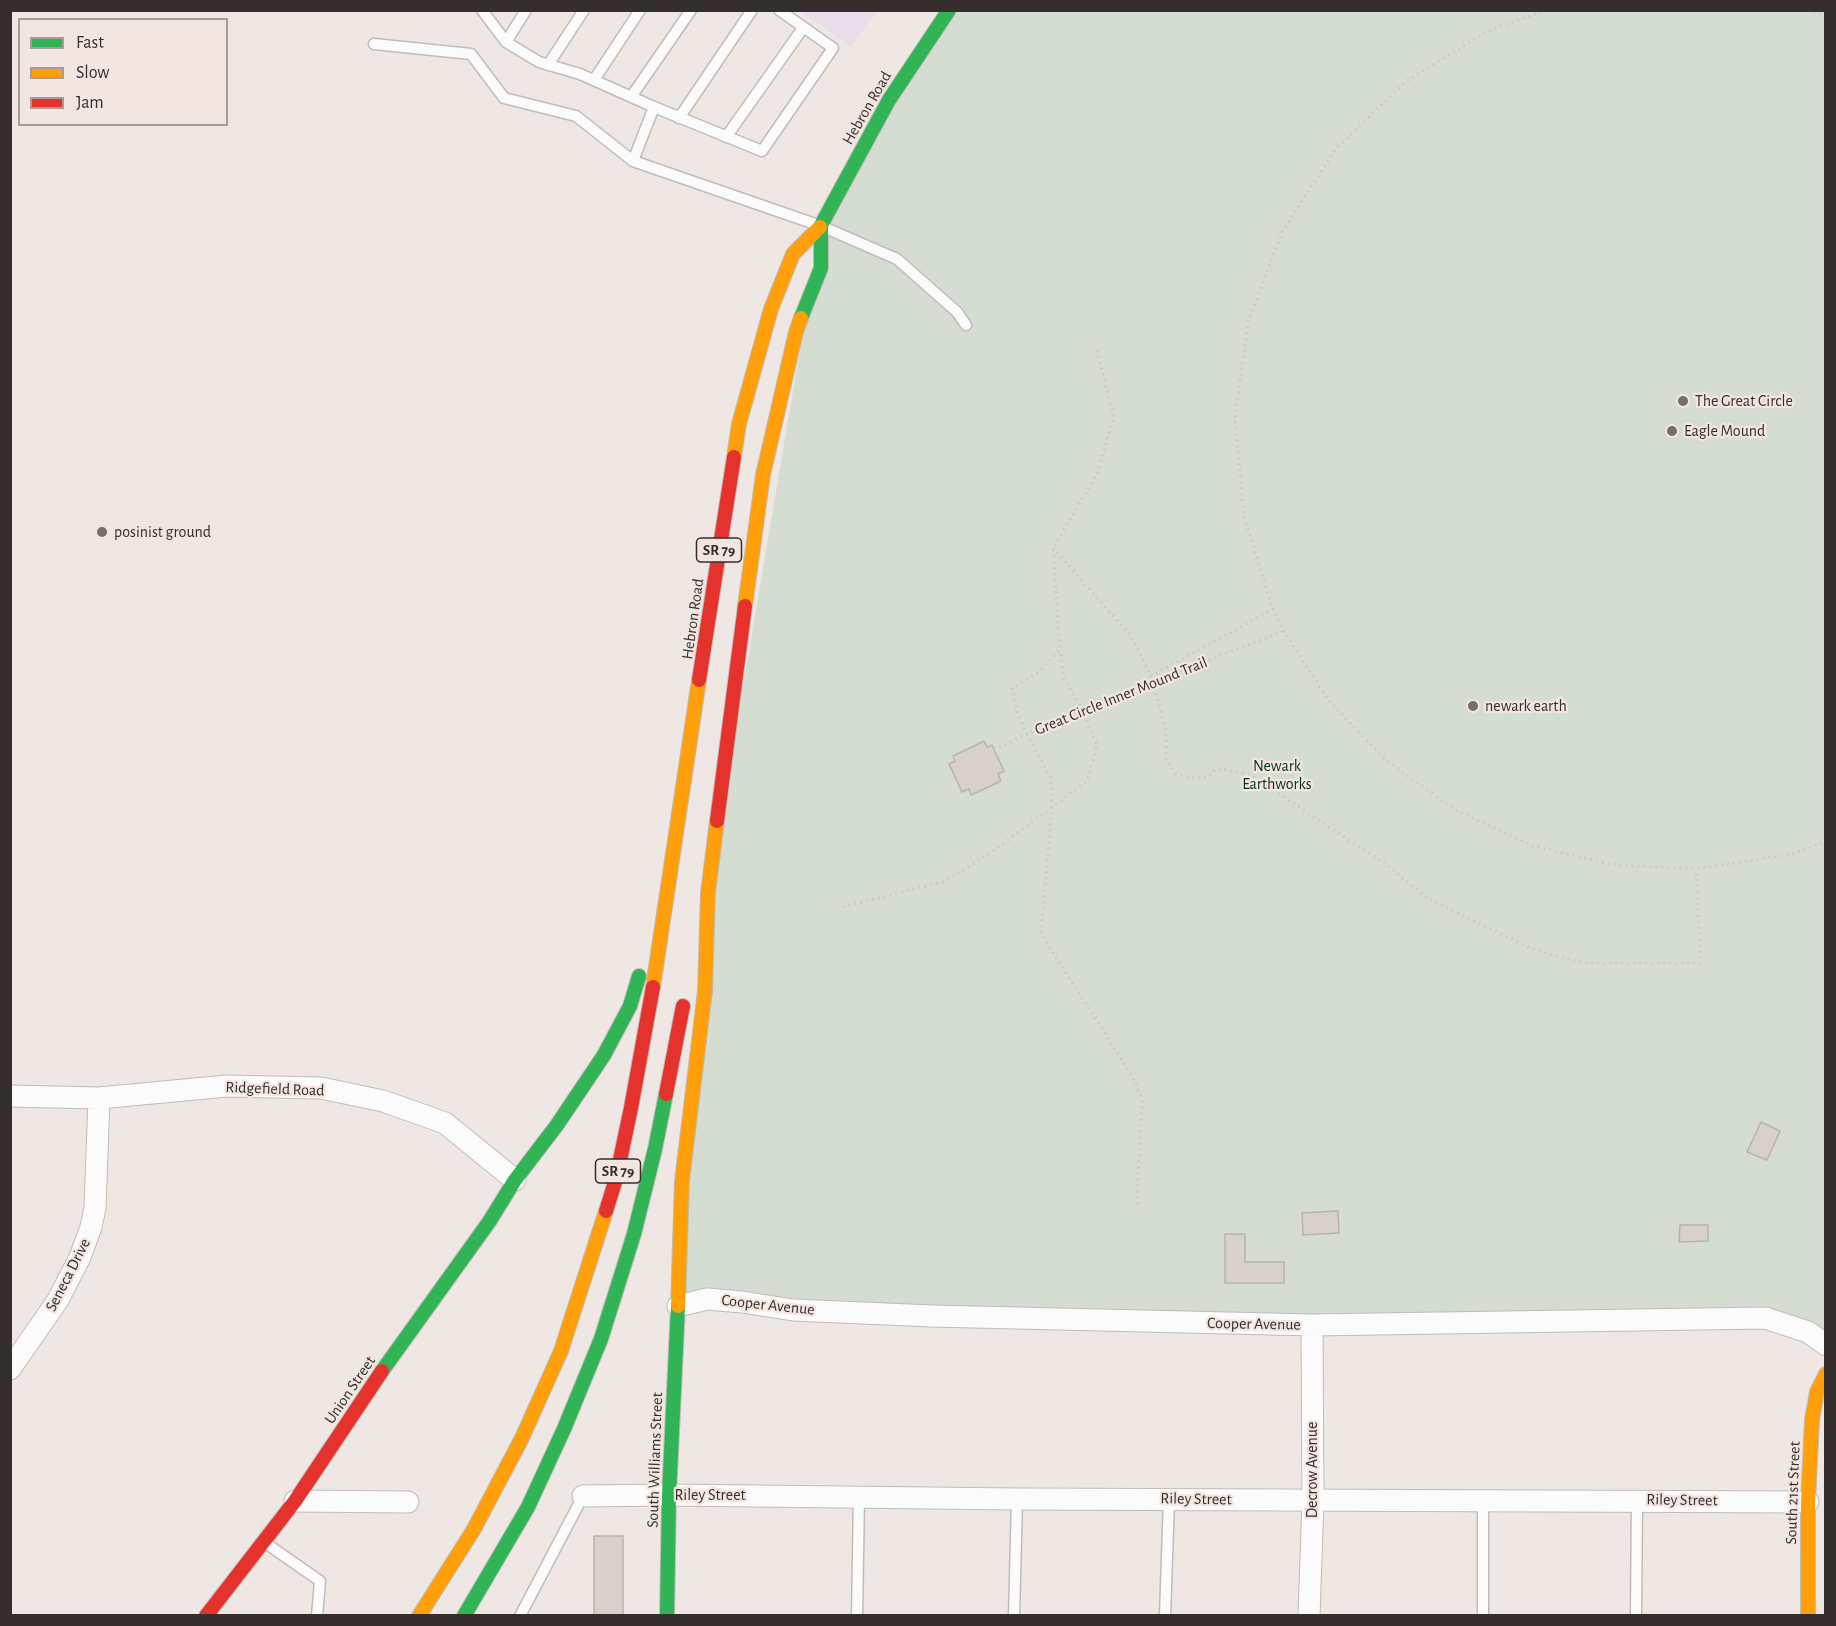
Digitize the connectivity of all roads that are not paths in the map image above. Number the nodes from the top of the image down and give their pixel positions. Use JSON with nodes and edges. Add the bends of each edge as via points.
{"nodes":[{"id":1,"x":482,"y":10,"type":"edge"},
{"id":2,"x":526,"y":10,"type":"edge"},
{"id":3,"x":584,"y":10,"type":"edge"},
{"id":4,"x":640,"y":10,"type":"edge"},
{"id":5,"x":691,"y":10,"type":"edge"},
{"id":6,"x":752,"y":10,"type":"edge"},
{"id":7,"x":778,"y":10,"type":"edge"},
{"id":8,"x":949,"y":10,"type":"edge"},
{"id":9,"x":803,"y":28,"type":"junction"},
{"id":10,"x":506,"y":42,"type":"junction"},
{"id":11,"x":374,"y":44,"type":"dead end"},
{"id":12,"x":548,"y":65,"type":"junction"},
{"id":13,"x":594,"y":80,"type":"junction"},
{"id":14,"x":631,"y":97,"type":"junction"},
{"id":15,"x":654,"y":107,"type":"junction"},
{"id":16,"x":679,"y":118,"type":"junction"},
{"id":17,"x":726,"y":137,"type":"junction"},
{"id":18,"x":633,"y":161,"type":"junction"},
{"id":19,"x":821,"y":226,"type":"junction"},
{"id":20,"x":966,"y":325,"type":"dead end"},
{"id":21,"x":666,"y":892,"type":"junction"},
{"id":22,"x":708,"y":893,"type":"junction"},
{"id":23,"x":693,"y":962,"type":"dead end"},
{"id":24,"x":685,"y":997,"type":"dead end"},
{"id":25,"x":10,"y":1096,"type":"edge"},
{"id":26,"x":99,"y":1098,"type":"junction"},
{"id":27,"x":514,"y":1180,"type":"junction"},
{"id":28,"x":678,"y":1306,"type":"junction"},
{"id":29,"x":1312,"y":1325,"type":"junction"},
{"id":30,"x":1826,"y":1345,"type":"edge"},
{"id":31,"x":10,"y":1369,"type":"edge"},
{"id":32,"x":1826,"y":1374,"type":"edge"},
{"id":33,"x":1818,"y":1453,"type":"edge"},
{"id":34,"x":669,"y":1495,"type":"junction"},
{"id":35,"x":583,"y":1496,"type":"joint"},
{"id":36,"x":859,"y":1496,"type":"junction"},
{"id":37,"x":1017,"y":1499,"type":"junction"},
{"id":38,"x":1169,"y":1499,"type":"junction"},
{"id":39,"x":1483,"y":1500,"type":"junction"},
{"id":40,"x":1637,"y":1500,"type":"junction"},
{"id":41,"x":295,"y":1501,"type":"junction"},
{"id":42,"x":1313,"y":1501,"type":"junction"},
{"id":43,"x":408,"y":1502,"type":"dead end"},
{"id":44,"x":1811,"y":1508,"type":"junction"},
{"id":45,"x":264,"y":1541,"type":"junction"},
{"id":46,"x":207,"y":1616,"type":"edge"},
{"id":47,"x":317,"y":1616,"type":"edge"},
{"id":48,"x":419,"y":1616,"type":"edge"},
{"id":49,"x":464,"y":1616,"type":"edge"},
{"id":50,"x":520,"y":1616,"type":"edge"},
{"id":51,"x":667,"y":1616,"type":"edge"},
{"id":52,"x":857,"y":1616,"type":"edge"},
{"id":53,"x":1014,"y":1616,"type":"edge"},
{"id":54,"x":1165,"y":1616,"type":"edge"},
{"id":55,"x":1309,"y":1616,"type":"edge"},
{"id":56,"x":1483,"y":1616,"type":"edge"},
{"id":57,"x":1636,"y":1616,"type":"edge"},
{"id":58,"x":1808,"y":1616,"type":"edge"}],
"edges":[{"from":1,"to":10,"type":"lane"},
{"from":2,"to":10,"type":"lane"},
{"from":3,"to":12,"type":"lane"},
{"from":4,"to":13,"type":"lane"},
{"from":5,"to":14,"type":"lane"},
{"from":6,"to":16,"type":"lane"},
{"from":7,"to":9,"type":"lane"},
{"from":8,"to":19,"type":"main road","name":"Hebron Road","number":"SR 79","via":[[889,100]]},
{"from":9,"to":17,"type":"lane"},
{"from":9,"to":17,"type":"lane","via":[[833,48],[762,152]]},
{"from":10,"to":12,"type":"lane"},
{"from":11,"to":18,"type":"lane","via":[[471,54],[504,98],[576,116]]},
{"from":12,"to":13,"type":"lane"},
{"from":13,"to":14,"type":"lane"},
{"from":14,"to":15,"type":"lane"},
{"from":15,"to":16,"type":"lane"},
{"from":15,"to":18,"type":"lane"},
{"from":16,"to":17,"type":"lane"},
{"from":18,"to":19,"type":"lane"},
{"from":19,"to":20,"type":"lane","via":[[897,259],[957,312]]},
{"from":19,"to":21,"type":"main road","name":"Hebron Road","number":"SR 79","via":[[793,254],[771,309],[739,424]]},
{"from":19,"to":22,"type":"main road","name":"Hebron Road","number":"SR 79","via":[[821,268],[796,332],[763,475]]},
{"from":21,"to":27,"type":"main road","name":"Union Street","via":[[630,1006],[604,1055]]},
{"from":21,"to":48,"type":"main road","number":"SR 79","via":[[632,1108],[616,1179],[580,1297],[522,1438],[474,1529]]},
{"from":22,"to":23,"type":"main road","number":"SR 79"},
{"from":22,"to":28,"type":"main road","name":"South Williams Street","via":[[705,991],[682,1181]]},
{"from":24,"to":49,"type":"main road","number":"SR 79","via":[[653,1160],[601,1340],[528,1507]]},
{"from":25,"to":26,"type":"street","name":"Ridgefield Road"},
{"from":26,"to":27,"type":"street","name":"Ridgefield Road","via":[[227,1086],[321,1088],[383,1101],[445,1123]]},
{"from":26,"to":31,"type":"street","name":"Seneca Drive","via":[[91,1227],[58,1300]]},
{"from":27,"to":41,"type":"main road","name":"Union Street","via":[[489,1222],[410,1330]]},
{"from":28,"to":29,"type":"street","name":"Cooper Avenue","via":[[707,1299],[792,1310]]},
{"from":28,"to":34,"type":"main road","name":"South Williams Street"},
{"from":29,"to":30,"type":"street","name":"Cooper Avenue","via":[[1765,1318],[1808,1332]]},
{"from":29,"to":42,"type":"street","name":"Decrow Avenue"},
{"from":32,"to":33,"type":"main road","name":"South 21st Street","via":[[1812,1420]]},
{"from":33,"to":44,"type":"main road","name":"South 21st Street"},
{"from":34,"to":35,"type":"street","name":"Riley Street"},
{"from":34,"to":36,"type":"street","name":"Riley Street"},
{"from":34,"to":51,"type":"main road","name":"South Williams Street"},
{"from":35,"to":50,"type":"lane"},
{"from":36,"to":37,"type":"street","name":"Riley Street"},
{"from":36,"to":52,"type":"lane"},
{"from":37,"to":38,"type":"street","name":"Riley Street"},
{"from":37,"to":53,"type":"lane"},
{"from":38,"to":42,"type":"street","name":"Riley Street"},
{"from":38,"to":54,"type":"lane"},
{"from":39,"to":40,"type":"street","name":"Riley Street"},
{"from":39,"to":42,"type":"street","name":"Riley Street"},
{"from":39,"to":56,"type":"lane"},
{"from":40,"to":44,"type":"street","name":"Riley Street"},
{"from":40,"to":57,"type":"lane"},
{"from":41,"to":43,"type":"street"},
{"from":41,"to":45,"type":"main road","name":"Union Street"},
{"from":42,"to":55,"type":"street","name":"Decrow Avenue"},
{"from":44,"to":58,"type":"main road","name":"South 21st Street"},
{"from":45,"to":46,"type":"main road","name":"Union Street"},
{"from":45,"to":47,"type":"lane","via":[[320,1581]]}]}
